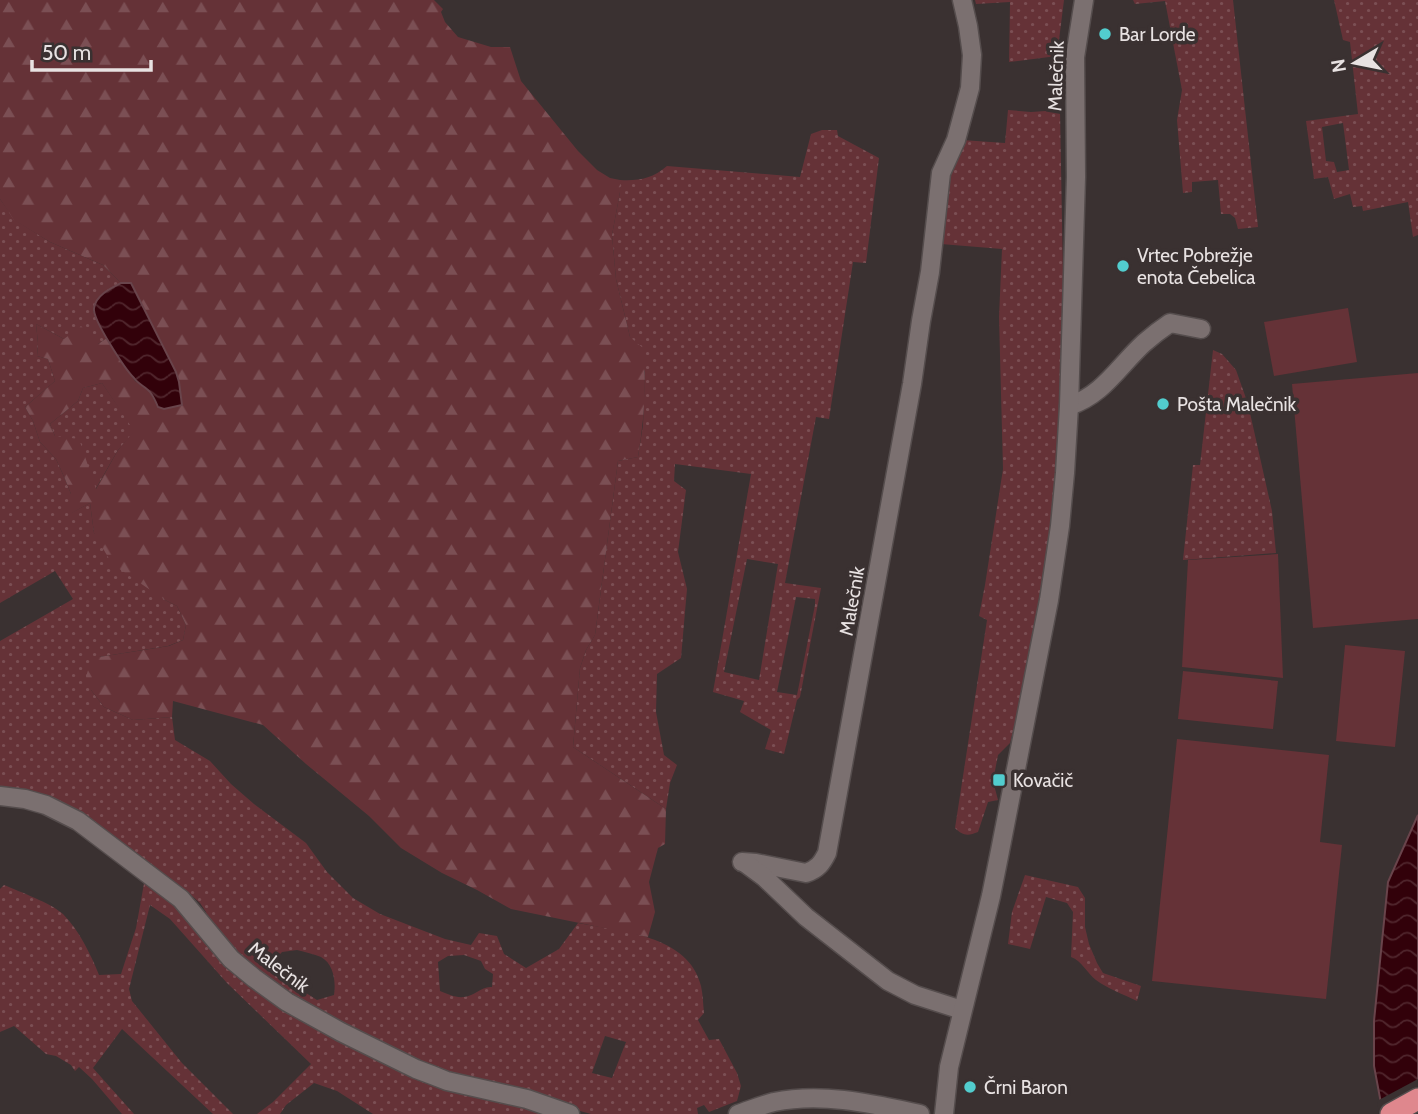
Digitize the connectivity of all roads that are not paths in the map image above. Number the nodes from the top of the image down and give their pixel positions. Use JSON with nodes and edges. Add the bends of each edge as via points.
{"nodes":[{"id":1,"x":961,"y":0,"type":"edge"},
{"id":2,"x":1084,"y":0,"type":"edge"},
{"id":3,"x":1201,"y":329,"type":"dead end"},
{"id":4,"x":1069,"y":406,"type":"junction"},
{"id":5,"x":0,"y":796,"type":"edge"},
{"id":6,"x":962,"y":1010,"type":"junction"},
{"id":7,"x":1418,"y":1099,"type":"edge"},
{"id":8,"x":569,"y":1114,"type":"edge"},
{"id":9,"x":738,"y":1114,"type":"edge"},
{"id":10,"x":920,"y":1114,"type":"edge"},
{"id":11,"x":944,"y":1114,"type":"edge"},
{"id":12,"x":1391,"y":1114,"type":"edge"}],
"edges":[{"from":1,"to":6,"type":"street","name":"Malečnik","via":[[972,55],[970,88],[956,140],[941,173],[912,384],[827,853],[821,864],[806,873],[743,862],[888,981]]},
{"from":2,"to":4,"type":"street","name":"Malečnik","via":[[1075,57]]},
{"from":3,"to":4,"type":"street","via":[[1170,323],[1144,342],[1102,388]]},
{"from":4,"to":6,"type":"street","name":"Malečnik","via":[[1049,600],[991,896]]},
{"from":5,"to":8,"type":"street","name":"Malečnik","via":[[46,805],[95,832],[181,899],[231,959],[298,1008],[416,1069]]},
{"from":6,"to":11,"type":"street","name":"Malečnik"},
{"from":7,"to":12,"type":"highway"},
{"from":9,"to":10,"type":"street","via":[[774,1102],[818,1098]]}]}
